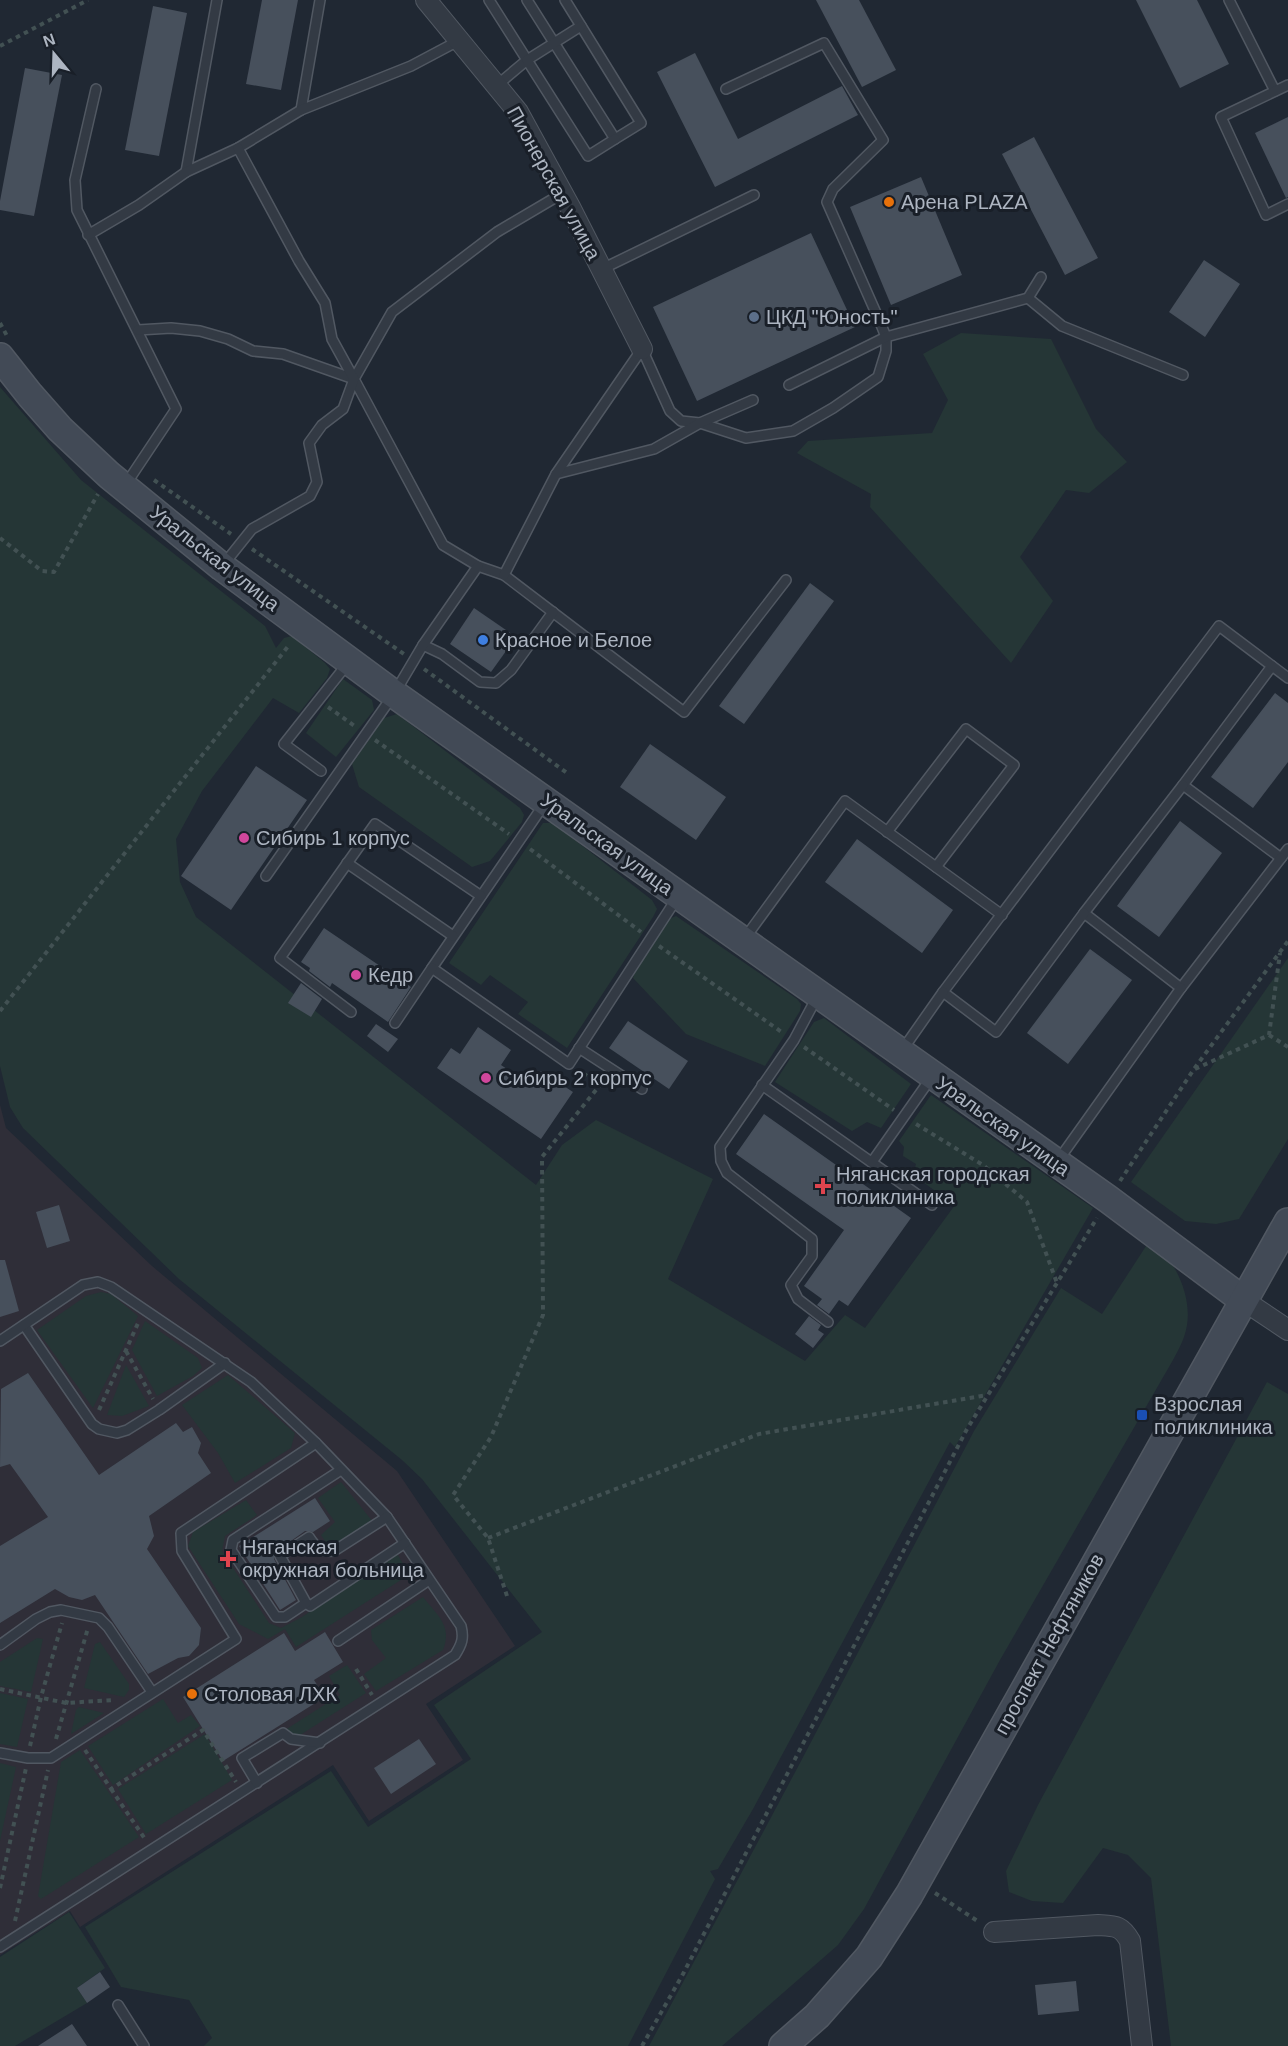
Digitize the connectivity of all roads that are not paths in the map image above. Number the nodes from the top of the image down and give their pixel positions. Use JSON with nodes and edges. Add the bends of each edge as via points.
{"nodes":[{"id":1,"x":217,"y":0,"type":"edge"},
{"id":2,"x":320,"y":0,"type":"edge"},
{"id":3,"x":426,"y":0,"type":"edge"},
{"id":4,"x":489,"y":0,"type":"edge"},
{"id":5,"x":527,"y":0,"type":"edge"},
{"id":6,"x":565,"y":0,"type":"edge"},
{"id":7,"x":1229,"y":0,"type":"edge"},
{"id":8,"x":581,"y":26,"type":"junction"},
{"id":9,"x":460,"y":40,"type":"junction"},
{"id":10,"x":554,"y":43,"type":"junction"},
{"id":11,"x":527,"y":60,"type":"junction"},
{"id":12,"x":1288,"y":85,"type":"edge"},
{"id":13,"x":496,"y":86,"type":"junction"},
{"id":14,"x":96,"y":89,"type":"dead end"},
{"id":15,"x":726,"y":89,"type":"dead end"},
{"id":16,"x":1275,"y":91,"type":"junction"},
{"id":17,"x":301,"y":110,"type":"junction"},
{"id":18,"x":615,"y":140,"type":"junction"},
{"id":19,"x":238,"y":148,"type":"junction"},
{"id":20,"x":186,"y":171,"type":"junction"},
{"id":21,"x":563,"y":193,"type":"junction"},
{"id":22,"x":754,"y":195,"type":"dead end"},
{"id":23,"x":1288,"y":204,"type":"edge"},
{"id":24,"x":88,"y":235,"type":"junction"},
{"id":25,"x":602,"y":269,"type":"junction"},
{"id":26,"x":1041,"y":277,"type":"dead end"},
{"id":27,"x":1028,"y":298,"type":"junction"},
{"id":28,"x":138,"y":330,"type":"junction"},
{"id":29,"x":886,"y":337,"type":"junction"},
{"id":30,"x":5,"y":349,"type":"edge"},
{"id":31,"x":642,"y":349,"type":"junction"},
{"id":32,"x":1183,"y":375,"type":"dead end"},
{"id":33,"x":354,"y":379,"type":"junction"},
{"id":34,"x":789,"y":385,"type":"dead end"},
{"id":35,"x":753,"y":400,"type":"dead end"},
{"id":36,"x":700,"y":423,"type":"junction"},
{"id":37,"x":556,"y":474,"type":"junction"},
{"id":38,"x":123,"y":477,"type":"junction"},
{"id":39,"x":222,"y":566,"type":"junction"},
{"id":40,"x":478,"y":566,"type":"junction"},
{"id":41,"x":504,"y":575,"type":"junction"},
{"id":42,"x":786,"y":580,"type":"dead end"},
{"id":43,"x":553,"y":612,"type":"junction"},
{"id":44,"x":423,"y":645,"type":"junction"},
{"id":45,"x":349,"y":661,"type":"junction"},
{"id":46,"x":1272,"y":666,"type":"junction"},
{"id":47,"x":1288,"y":678,"type":"edge"},
{"id":48,"x":393,"y":694,"type":"junction"},
{"id":49,"x":321,"y":771,"type":"dead end"},
{"id":50,"x":1184,"y":785,"type":"junction"},
{"id":51,"x":547,"y":801,"type":"junction"},
{"id":52,"x":887,"y":832,"type":"junction"},
{"id":53,"x":1288,"y":849,"type":"edge"},
{"id":54,"x":1281,"y":858,"type":"junction"},
{"id":55,"x":347,"y":863,"type":"junction"},
{"id":56,"x":936,"y":867,"type":"junction"},
{"id":57,"x":266,"y":876,"type":"dead end"},
{"id":58,"x":679,"y":895,"type":"junction"},
{"id":59,"x":481,"y":896,"type":"junction"},
{"id":60,"x":1084,"y":914,"type":"junction"},
{"id":61,"x":1002,"y":915,"type":"junction"},
{"id":62,"x":453,"y":936,"type":"junction"},
{"id":63,"x":743,"y":941,"type":"junction"},
{"id":64,"x":432,"y":968,"type":"junction"},
{"id":65,"x":1181,"y":988,"type":"junction"},
{"id":66,"x":943,"y":992,"type":"junction"},
{"id":67,"x":819,"y":994,"type":"junction"},
{"id":68,"x":351,"y":1012,"type":"dead end"},
{"id":69,"x":395,"y":1023,"type":"dead end"},
{"id":70,"x":579,"y":1048,"type":"junction"},
{"id":71,"x":900,"y":1053,"type":"junction"},
{"id":72,"x":933,"y":1076,"type":"junction"},
{"id":73,"x":762,"y":1085,"type":"junction"},
{"id":74,"x":642,"y":1089,"type":"dead end"},
{"id":75,"x":872,"y":1162,"type":"junction"},
{"id":76,"x":1056,"y":1163,"type":"junction"},
{"id":77,"x":932,"y":1206,"type":"dead end"},
{"id":78,"x":1288,"y":1222,"type":"edge"},
{"id":79,"x":1242,"y":1300,"type":"junction"},
{"id":80,"x":828,"y":1322,"type":"dead end"},
{"id":81,"x":24,"y":1325,"type":"junction"},
{"id":82,"x":1288,"y":1330,"type":"edge"},
{"id":83,"x":0,"y":1341,"type":"edge"},
{"id":84,"x":225,"y":1363,"type":"junction"},
{"id":85,"x":316,"y":1443,"type":"junction"},
{"id":86,"x":341,"y":1470,"type":"junction"},
{"id":87,"x":387,"y":1517,"type":"junction"},
{"id":88,"x":405,"y":1543,"type":"junction"},
{"id":89,"x":429,"y":1580,"type":"junction"},
{"id":90,"x":306,"y":1603,"type":"junction"},
{"id":91,"x":338,"y":1641,"type":"dead end"},
{"id":92,"x":0,"y":1645,"type":"edge"},
{"id":93,"x":152,"y":1692,"type":"junction"},
{"id":94,"x":320,"y":1743,"type":"junction"},
{"id":95,"x":0,"y":1753,"type":"edge"},
{"id":96,"x":257,"y":1783,"type":"junction"},
{"id":97,"x":994,"y":1932,"type":"road end"},
{"id":98,"x":0,"y":1947,"type":"edge"},
{"id":99,"x":118,"y":2005,"type":"dead end"},
{"id":100,"x":144,"y":2046,"type":"edge"},
{"id":101,"x":783,"y":2046,"type":"edge"},
{"id":102,"x":1142,"y":2046,"type":"edge"}],
"edges":[{"from":1,"to":20,"type":"lane"},
{"from":2,"to":17,"type":"lane"},
{"from":3,"to":9,"type":"street","name":"Пионерская улица"},
{"from":4,"to":11,"type":"lane"},
{"from":5,"to":10,"type":"lane"},
{"from":6,"to":8,"type":"lane"},
{"from":7,"to":16,"type":"lane"},
{"from":8,"to":10,"type":"lane"},
{"from":8,"to":18,"type":"lane","via":[[641,123]]},
{"from":9,"to":13,"type":"street","name":"Пионерская улица"},
{"from":9,"to":17,"type":"lane","via":[[411,66]]},
{"from":10,"to":11,"type":"lane"},
{"from":10,"to":18,"type":"lane"},
{"from":11,"to":13,"type":"lane"},
{"from":11,"to":18,"type":"lane","via":[[588,156]]},
{"from":12,"to":16,"type":"lane"},
{"from":13,"to":21,"type":"street","name":"Пионерская улица","via":[[518,112]]},
{"from":14,"to":24,"type":"lane","via":[[75,180],[77,210]]},
{"from":15,"to":29,"type":"lane","via":[[824,43],[883,140],[833,189],[827,202]]},
{"from":16,"to":23,"type":"lane","via":[[1221,117],[1266,215]]},
{"from":17,"to":19,"type":"lane"},
{"from":19,"to":20,"type":"lane"},
{"from":19,"to":33,"type":"lane","via":[[325,303],[332,339]]},
{"from":20,"to":24,"type":"lane"},
{"from":21,"to":25,"type":"street","name":"Пионерская улица"},
{"from":21,"to":33,"type":"lane","via":[[496,232],[393,312]]},
{"from":22,"to":25,"type":"lane"},
{"from":24,"to":28,"type":"lane"},
{"from":25,"to":31,"type":"street","name":"Пионерская улица"},
{"from":26,"to":27,"type":"lane"},
{"from":27,"to":29,"type":"lane"},
{"from":27,"to":32,"type":"lane","via":[[1062,326]]},
{"from":28,"to":33,"type":"lane","via":[[200,331],[253,351],[283,354]]},
{"from":28,"to":38,"type":"lane","via":[[176,409]]},
{"from":29,"to":34,"type":"lane"},
{"from":29,"to":36,"type":"lane","via":[[878,377],[793,431],[746,438]]},
{"from":30,"to":38,"type":"street","name":"Уральская улица","via":[[30,396],[60,429]]},
{"from":31,"to":36,"type":"lane","via":[[670,411],[681,421]]},
{"from":31,"to":37,"type":"lane"},
{"from":33,"to":39,"type":"lane","via":[[343,409],[322,425],[309,443],[317,482],[310,496],[252,529]]},
{"from":33,"to":40,"type":"lane","via":[[443,545]]},
{"from":35,"to":36,"type":"lane"},
{"from":36,"to":37,"type":"lane","via":[[654,449]]},
{"from":37,"to":41,"type":"lane"},
{"from":38,"to":39,"type":"street","name":"Уральская улица"},
{"from":39,"to":45,"type":"street","name":"Уральская улица"},
{"from":40,"to":41,"type":"lane"},
{"from":40,"to":44,"type":"lane"},
{"from":41,"to":43,"type":"lane"},
{"from":42,"to":43,"type":"lane","via":[[684,712]]},
{"from":43,"to":44,"type":"lane","via":[[511,670],[496,683],[480,682]]},
{"from":44,"to":48,"type":"lane"},
{"from":45,"to":48,"type":"street","name":"Уральская улица"},
{"from":45,"to":49,"type":"lane","via":[[284,744]]},
{"from":46,"to":47,"type":"lane"},
{"from":46,"to":50,"type":"lane"},
{"from":46,"to":61,"type":"lane","via":[[1219,626]]},
{"from":48,"to":51,"type":"street","name":"Уральская улица"},
{"from":48,"to":57,"type":"lane"},
{"from":50,"to":54,"type":"lane"},
{"from":50,"to":60,"type":"lane"},
{"from":51,"to":58,"type":"street","name":"Уральская улица"},
{"from":51,"to":59,"type":"lane"},
{"from":52,"to":56,"type":"lane"},
{"from":52,"to":56,"type":"lane","via":[[966,729],[1014,765]]},
{"from":52,"to":63,"type":"lane","via":[[845,801]]},
{"from":53,"to":54,"type":"lane"},
{"from":54,"to":65,"type":"lane"},
{"from":55,"to":59,"type":"lane","via":[[375,824]]},
{"from":55,"to":62,"type":"lane"},
{"from":55,"to":68,"type":"lane","via":[[280,958]]},
{"from":56,"to":61,"type":"lane"},
{"from":58,"to":63,"type":"street","name":"Уральская улица"},
{"from":58,"to":70,"type":"lane"},
{"from":59,"to":62,"type":"lane"},
{"from":60,"to":65,"type":"lane"},
{"from":60,"to":66,"type":"lane","via":[[996,1032]]},
{"from":61,"to":66,"type":"lane"},
{"from":62,"to":64,"type":"lane"},
{"from":63,"to":67,"type":"street","name":"Уральская улица"},
{"from":64,"to":69,"type":"lane"},
{"from":64,"to":70,"type":"lane","via":[[569,1064]]},
{"from":65,"to":76,"type":"lane"},
{"from":66,"to":71,"type":"lane"},
{"from":67,"to":71,"type":"street","name":"Уральская улица"},
{"from":67,"to":73,"type":"lane","via":[[794,1040]]},
{"from":70,"to":74,"type":"lane"},
{"from":71,"to":72,"type":"street","name":"Уральская улица"},
{"from":72,"to":75,"type":"lane"},
{"from":72,"to":76,"type":"street","name":"Уральская улица"},
{"from":73,"to":75,"type":"lane"},
{"from":73,"to":80,"type":"lane","via":[[720,1147],[721,1161],[727,1173],[812,1239],[812,1256],[791,1285],[798,1299]]},
{"from":75,"to":77,"type":"lane"},
{"from":76,"to":79,"type":"street","name":"Уральская улица"},
{"from":78,"to":79,"type":"street","name":"проспект Нефтяников"},
{"from":79,"to":82,"type":"street"},
{"from":79,"to":101,"type":"street","name":"проспект Нефтяников","via":[[916,1881],[869,1957],[817,2016]]},
{"from":81,"to":83,"type":"lane"},
{"from":81,"to":84,"type":"lane","via":[[83,1285],[98,1282]]},
{"from":81,"to":84,"type":"lane","via":[[99,1430],[127,1430]]},
{"from":84,"to":85,"type":"lane"},
{"from":85,"to":86,"type":"lane"},
{"from":85,"to":93,"type":"lane","via":[[181,1533],[182,1551],[236,1639]]},
{"from":86,"to":87,"type":"lane"},
{"from":86,"to":90,"type":"lane","via":[[233,1540],[231,1550],[276,1617],[285,1617]]},
{"from":87,"to":88,"type":"lane"},
{"from":87,"to":90,"type":"lane","via":[[334,1551],[315,1547],[309,1537],[280,1556]]},
{"from":88,"to":89,"type":"lane"},
{"from":88,"to":90,"type":"lane","via":[[310,1606]]},
{"from":89,"to":91,"type":"lane"},
{"from":89,"to":94,"type":"lane","via":[[461,1626],[461,1646],[455,1654]]},
{"from":92,"to":93,"type":"lane","via":[[50,1612],[61,1610],[99,1618]]},
{"from":93,"to":95,"type":"lane","via":[[51,1758]]},
{"from":94,"to":96,"type":"lane"},
{"from":94,"to":96,"type":"lane","via":[[291,1739],[283,1733],[242,1758]]},
{"from":96,"to":98,"type":"lane"},
{"from":97,"to":102,"type":"street","via":[[1114,1926],[1125,1931],[1130,1941]]},
{"from":99,"to":100,"type":"lane"}]}
